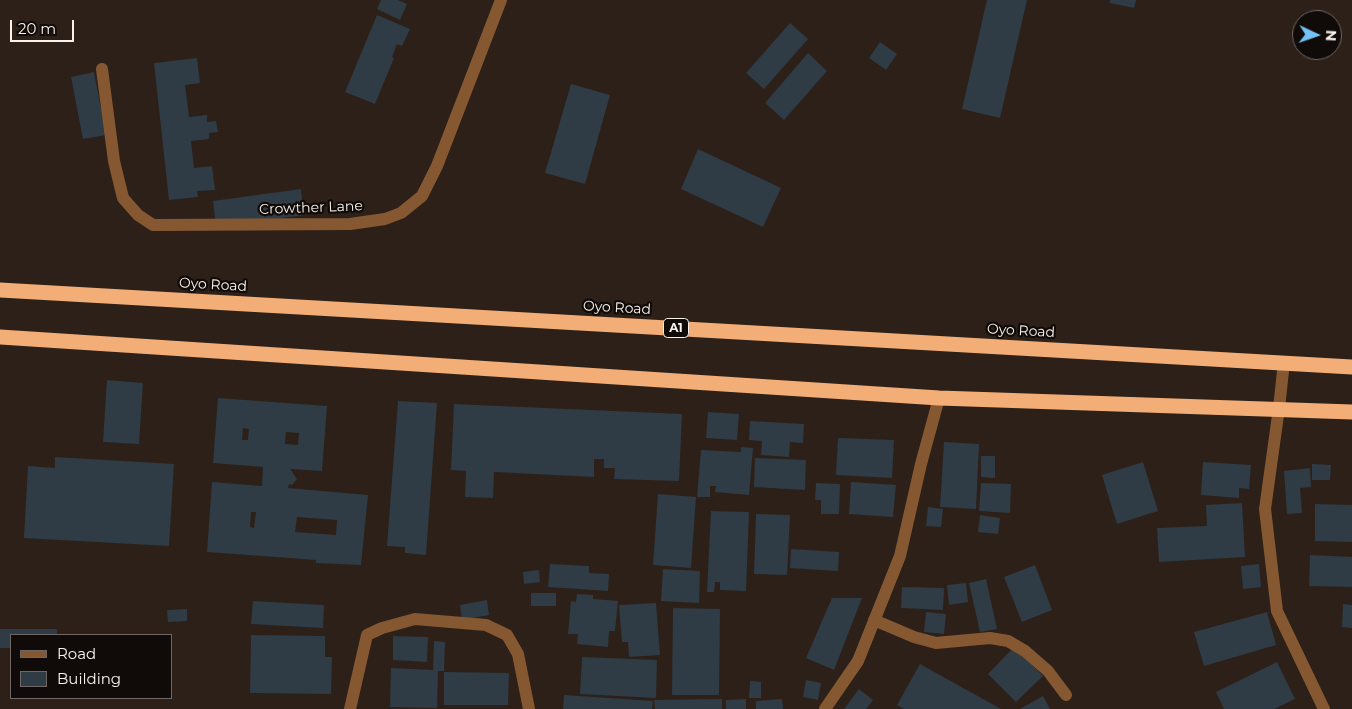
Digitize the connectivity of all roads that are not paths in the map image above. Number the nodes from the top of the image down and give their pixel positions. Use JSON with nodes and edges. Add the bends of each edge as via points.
{"nodes":[{"id":1,"x":501,"y":0,"type":"edge"},
{"id":2,"x":102,"y":69,"type":"dead end"},
{"id":3,"x":0,"y":290,"type":"edge"},
{"id":4,"x":0,"y":337,"type":"edge"},
{"id":5,"x":1284,"y":362,"type":"junction"},
{"id":6,"x":1352,"y":367,"type":"edge"},
{"id":7,"x":939,"y":398,"type":"junction"},
{"id":8,"x":1279,"y":408,"type":"junction"},
{"id":9,"x":1352,"y":412,"type":"edge"},
{"id":10,"x":874,"y":620,"type":"junction"},
{"id":11,"x":1066,"y":695,"type":"dead end"},
{"id":12,"x":350,"y":709,"type":"edge"},
{"id":13,"x":529,"y":709,"type":"edge"},
{"id":14,"x":825,"y":709,"type":"edge"},
{"id":15,"x":1324,"y":709,"type":"edge"}],
"edges":[{"from":1,"to":2,"type":"street","name":"Crowther Lane","via":[[437,166],[422,196],[401,212],[385,219],[350,224],[153,225],[138,215],[123,198],[114,161]]},
{"from":3,"to":5,"type":"highway","name":"Oyo Road","number":"A1"},
{"from":4,"to":7,"type":"highway"},
{"from":5,"to":6,"type":"highway","name":"Oyo Road","number":"A1"},
{"from":5,"to":8,"type":"street"},
{"from":7,"to":8,"type":"highway"},
{"from":7,"to":10,"type":"street","via":[[900,556]]},
{"from":8,"to":9,"type":"highway"},
{"from":8,"to":15,"type":"street","via":[[1265,509],[1277,612]]},
{"from":10,"to":11,"type":"street","via":[[936,643],[990,638],[1008,641],[1026,651],[1048,671]]},
{"from":10,"to":14,"type":"street","via":[[858,661]]},
{"from":12,"to":13,"type":"street","via":[[367,636],[382,628],[415,619],[486,625],[507,635],[518,654]]}]}
